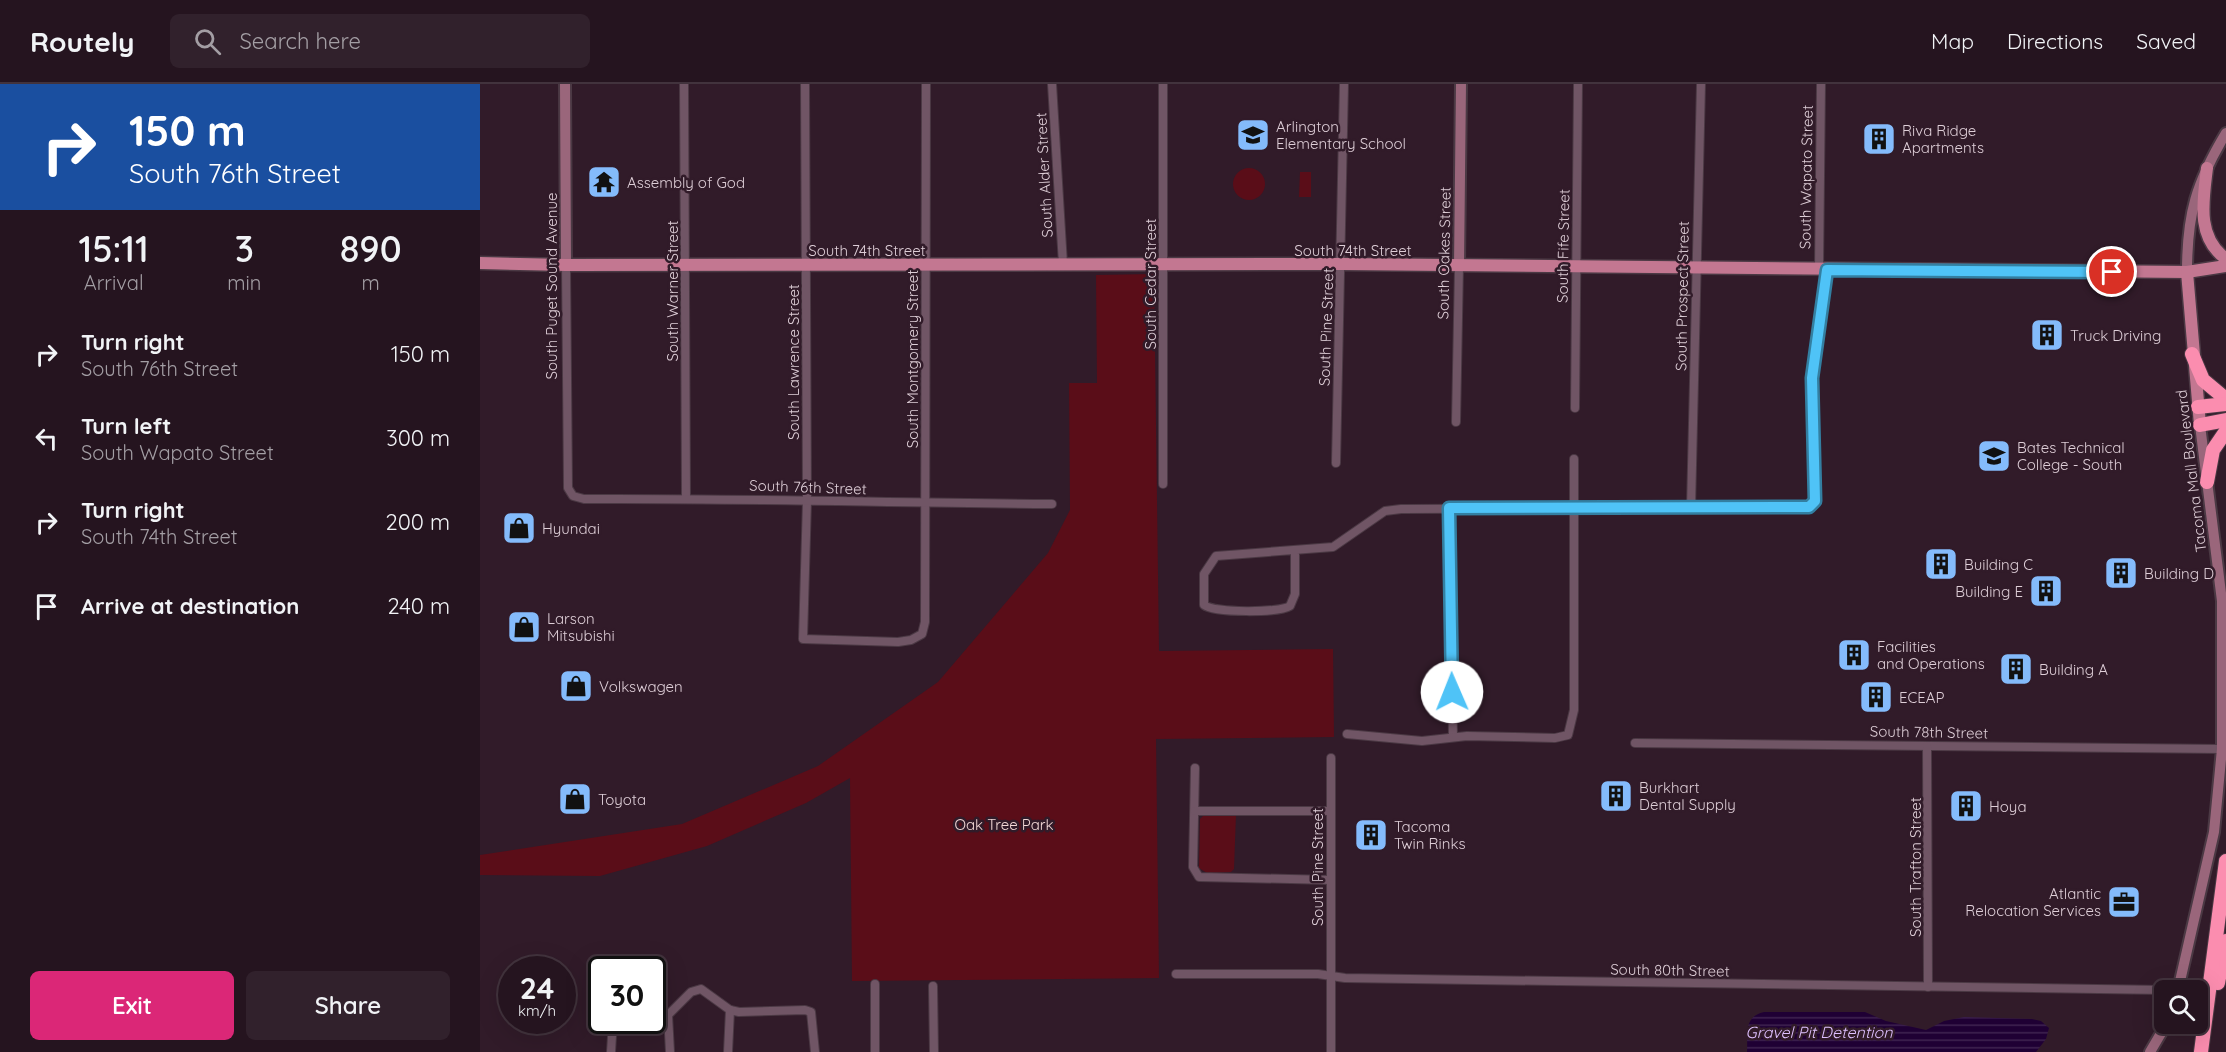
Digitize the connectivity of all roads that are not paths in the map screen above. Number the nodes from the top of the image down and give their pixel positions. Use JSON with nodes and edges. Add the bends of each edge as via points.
{"nodes":[{"id":1,"x":566,"y":84,"type":"edge"},
{"id":2,"x":684,"y":84,"type":"edge"},
{"id":3,"x":805,"y":84,"type":"edge"},
{"id":4,"x":926,"y":84,"type":"edge"},
{"id":5,"x":1052,"y":84,"type":"edge"},
{"id":6,"x":1163,"y":84,"type":"edge"},
{"id":7,"x":1344,"y":84,"type":"edge"},
{"id":8,"x":1461,"y":84,"type":"edge"},
{"id":9,"x":1578,"y":84,"type":"edge"},
{"id":10,"x":1701,"y":84,"type":"edge"},
{"id":11,"x":1821,"y":84,"type":"edge"},
{"id":12,"x":2226,"y":133,"type":"edge"},
{"id":13,"x":2207,"y":168,"type":"junction"},
{"id":14,"x":2226,"y":259,"type":"edge"},
{"id":15,"x":480,"y":263,"type":"edge"},
{"id":16,"x":1062,"y":264,"type":"junction"},
{"id":17,"x":1163,"y":264,"type":"junction"},
{"id":18,"x":1342,"y":264,"type":"junction"},
{"id":19,"x":566,"y":265,"type":"junction"},
{"id":20,"x":686,"y":265,"type":"junction"},
{"id":21,"x":806,"y":265,"type":"junction"},
{"id":22,"x":926,"y":265,"type":"junction"},
{"id":23,"x":1459,"y":266,"type":"junction"},
{"id":24,"x":2226,"y":266,"type":"edge"},
{"id":25,"x":1576,"y":267,"type":"junction"},
{"id":26,"x":1695,"y":268,"type":"junction"},
{"id":27,"x":1823,"y":270,"type":"junction"},
{"id":28,"x":2187,"y":272,"type":"junction"},
{"id":29,"x":2192,"y":354,"type":"junction"},
{"id":30,"x":2226,"y":399,"type":"edge"},
{"id":31,"x":2226,"y":404,"type":"edge"},
{"id":32,"x":2198,"y":407,"type":"junction"},
{"id":33,"x":1575,"y":408,"type":"dead end"},
{"id":34,"x":2226,"y":420,"type":"edge"},
{"id":35,"x":1456,"y":422,"type":"dead end"},
{"id":36,"x":2200,"y":424,"type":"junction"},
{"id":37,"x":2226,"y":431,"type":"edge"},
{"id":38,"x":1574,"y":459,"type":"dead end"},
{"id":39,"x":1336,"y":462,"type":"dead end"},
{"id":40,"x":2207,"y":482,"type":"junction"},
{"id":41,"x":1163,"y":484,"type":"dead end"},
{"id":42,"x":568,"y":488,"type":"joint"},
{"id":43,"x":686,"y":498,"type":"junction"},
{"id":44,"x":807,"y":501,"type":"junction"},
{"id":45,"x":925,"y":504,"type":"junction"},
{"id":46,"x":1052,"y":504,"type":"dead end"},
{"id":47,"x":1574,"y":507,"type":"junction"},
{"id":48,"x":1449,"y":508,"type":"junction"},
{"id":49,"x":1691,"y":508,"type":"junction"},
{"id":50,"x":1295,"y":550,"type":"junction"},
{"id":51,"x":922,"y":634,"type":"joint"},
{"id":52,"x":1347,"y":734,"type":"dead end"},
{"id":53,"x":1453,"y":737,"type":"junction"},
{"id":54,"x":1635,"y":743,"type":"dead end"},
{"id":55,"x":1927,"y":746,"type":"junction"},
{"id":56,"x":2222,"y":749,"type":"junction"},
{"id":57,"x":1331,"y":758,"type":"dead end"},
{"id":58,"x":1195,"y":768,"type":"dead end"},
{"id":59,"x":1195,"y":811,"type":"junction"},
{"id":60,"x":1331,"y":811,"type":"junction"},
{"id":61,"x":2226,"y":861,"type":"edge"},
{"id":62,"x":1331,"y":880,"type":"junction"},
{"id":63,"x":2226,"y":940,"type":"edge"},
{"id":64,"x":1176,"y":974,"type":"dead end"},
{"id":65,"x":1330,"y":976,"type":"junction"},
{"id":66,"x":2180,"y":980,"type":"edge"},
{"id":67,"x":875,"y":984,"type":"dead end"},
{"id":68,"x":933,"y":986,"type":"dead end"},
{"id":69,"x":1928,"y":987,"type":"junction"},
{"id":70,"x":2154,"y":990,"type":"edge"},
{"id":71,"x":730,"y":1010,"type":"junction"},
{"id":72,"x":668,"y":1014,"type":"joint"},
{"id":73,"x":612,"y":1034,"type":"edge"},
{"id":74,"x":2161,"y":1034,"type":"edge"},
{"id":75,"x":611,"y":1052,"type":"edge"},
{"id":76,"x":670,"y":1052,"type":"edge"},
{"id":77,"x":728,"y":1052,"type":"edge"},
{"id":78,"x":815,"y":1052,"type":"edge"},
{"id":79,"x":875,"y":1052,"type":"edge"},
{"id":80,"x":934,"y":1052,"type":"edge"},
{"id":81,"x":1331,"y":1052,"type":"edge"},
{"id":82,"x":2150,"y":1052,"type":"edge"},
{"id":83,"x":2203,"y":1052,"type":"edge"}],
"edges":[{"from":1,"to":19,"type":"main road","name":"South Puget Sound Avenue"},
{"from":2,"to":20,"type":"street","name":"South Warner Street"},
{"from":3,"to":21,"type":"street","name":"South Lawrence Street"},
{"from":4,"to":22,"type":"street","name":"South Montgomery Street"},
{"from":5,"to":16,"type":"street","name":"South Alder Street"},
{"from":6,"to":17,"type":"street","name":"South Cedar Street"},
{"from":7,"to":18,"type":"street","name":"South Pine Street"},
{"from":8,"to":23,"type":"main road","name":"South Oakes Street"},
{"from":9,"to":25,"type":"street","name":"South Fife Street"},
{"from":10,"to":26,"type":"street","name":"South Prospect Street"},
{"from":11,"to":27,"type":"street","name":"South Wapato Street"},
{"from":12,"to":13,"type":"main road","name":"Tacoma Mall Boulevard"},
{"from":13,"to":14,"type":"main road","via":[[2204,227],[2208,240]]},
{"from":13,"to":28,"type":"main road","name":"Tacoma Mall Boulevard","via":[[2188,224]]},
{"from":15,"to":19,"type":"main road","name":"South 74th Street"},
{"from":16,"to":17,"type":"main road","name":"South 74th Street"},
{"from":16,"to":22,"type":"main road","name":"South 74th Street"},
{"from":17,"to":18,"type":"main road","name":"South 74th Street"},
{"from":17,"to":41,"type":"street","name":"South Cedar Street"},
{"from":18,"to":23,"type":"main road","name":"South 74th Street"},
{"from":18,"to":39,"type":"street","name":"South Pine Street"},
{"from":19,"to":20,"type":"main road","name":"South 74th Street"},
{"from":19,"to":42,"type":"street","name":"South Puget Sound Avenue"},
{"from":20,"to":21,"type":"main road","name":"South 74th Street"},
{"from":20,"to":43,"type":"street","name":"South Warner Street"},
{"from":21,"to":22,"type":"main road","name":"South 74th Street"},
{"from":21,"to":44,"type":"street","name":"South Lawrence Street"},
{"from":22,"to":45,"type":"street","name":"South Montgomery Street"},
{"from":23,"to":25,"type":"main road","name":"South 74th Street"},
{"from":23,"to":35,"type":"street","name":"South Oakes Street"},
{"from":24,"to":28,"type":"main road","name":"South 74th Street"},
{"from":25,"to":26,"type":"main road","name":"South 74th Street"},
{"from":25,"to":33,"type":"street","name":"South Fife Street"},
{"from":26,"to":27,"type":"main road","name":"South 74th Street"},
{"from":26,"to":49,"type":"street","name":"South Prospect Street"},
{"from":27,"to":28,"type":"main road","name":"South 74th Street"},
{"from":27,"to":49,"type":"street","name":"South Wapato Street","via":[[1812,378],[1814,503],[1802,508]]},
{"from":28,"to":29,"type":"main road","name":"Tacoma Mall Boulevard"},
{"from":29,"to":30,"type":"highway","via":[[2203,380]]},
{"from":29,"to":32,"type":"main road","name":"Tacoma Mall Boulevard"},
{"from":31,"to":32,"type":"highway"},
{"from":32,"to":36,"type":"main road","name":"Tacoma Mall Boulevard"},
{"from":34,"to":36,"type":"highway"},
{"from":36,"to":40,"type":"main road","name":"Tacoma Mall Boulevard"},
{"from":37,"to":40,"type":"highway","via":[[2213,450]]},
{"from":38,"to":47,"type":"street"},
{"from":40,"to":56,"type":"main road","name":"Tacoma Mall Boulevard","via":[[2222,601]]},
{"from":42,"to":43,"type":"street","name":"South 76th Street","via":[[573,496],[584,499]]},
{"from":43,"to":44,"type":"street","name":"South 76th Street"},
{"from":44,"to":45,"type":"street","name":"South 76th Street"},
{"from":44,"to":51,"type":"street","name":"South Lawrence Street","via":[[803,639],[898,642]]},
{"from":45,"to":46,"type":"street","name":"South 76th Street"},
{"from":45,"to":51,"type":"street","name":"South Montgomery Street","via":[[926,622]]},
{"from":47,"to":48,"type":"street"},
{"from":47,"to":49,"type":"street"},
{"from":47,"to":53,"type":"street","via":[[1574,710],[1570,730],[1564,737]]},
{"from":48,"to":50,"type":"street","via":[[1385,511],[1333,547]]},
{"from":48,"to":53,"type":"street"},
{"from":50,"to":50,"type":"street","via":[[1216,556],[1204,574],[1203,602],[1209,609],[1277,610],[1290,606]]},
{"from":52,"to":53,"type":"street","via":[[1422,741]]},
{"from":54,"to":55,"type":"street","name":"South 78th Street"},
{"from":55,"to":56,"type":"street","name":"South 78th Street"},
{"from":55,"to":69,"type":"street","name":"South Trafton Street"},
{"from":56,"to":66,"type":"main road","name":"Tacoma Mall Boulevard","via":[[2214,832]]},
{"from":57,"to":60,"type":"street","name":"South Pine Street"},
{"from":58,"to":59,"type":"street"},
{"from":59,"to":60,"type":"street"},
{"from":59,"to":62,"type":"street","via":[[1193,860],[1196,874],[1204,879]]},
{"from":60,"to":62,"type":"street","name":"South Pine Street"},
{"from":61,"to":83,"type":"highway"},
{"from":62,"to":65,"type":"street","name":"South Pine Street"},
{"from":63,"to":83,"type":"highway"},
{"from":64,"to":65,"type":"street","name":"South 80th Street"},
{"from":65,"to":69,"type":"street","name":"South 80th Street"},
{"from":65,"to":81,"type":"street","name":"South Pine Street"},
{"from":67,"to":79,"type":"street"},
{"from":68,"to":80,"type":"street"},
{"from":69,"to":70,"type":"street","name":"South 80th Street"},
{"from":71,"to":72,"type":"street","via":[[701,989],[691,992]]},
{"from":71,"to":77,"type":"street"},
{"from":71,"to":78,"type":"street","via":[[811,1012]]},
{"from":72,"to":76,"type":"street"},
{"from":73,"to":75,"type":"street"},
{"from":74,"to":82,"type":"main road"}]}
